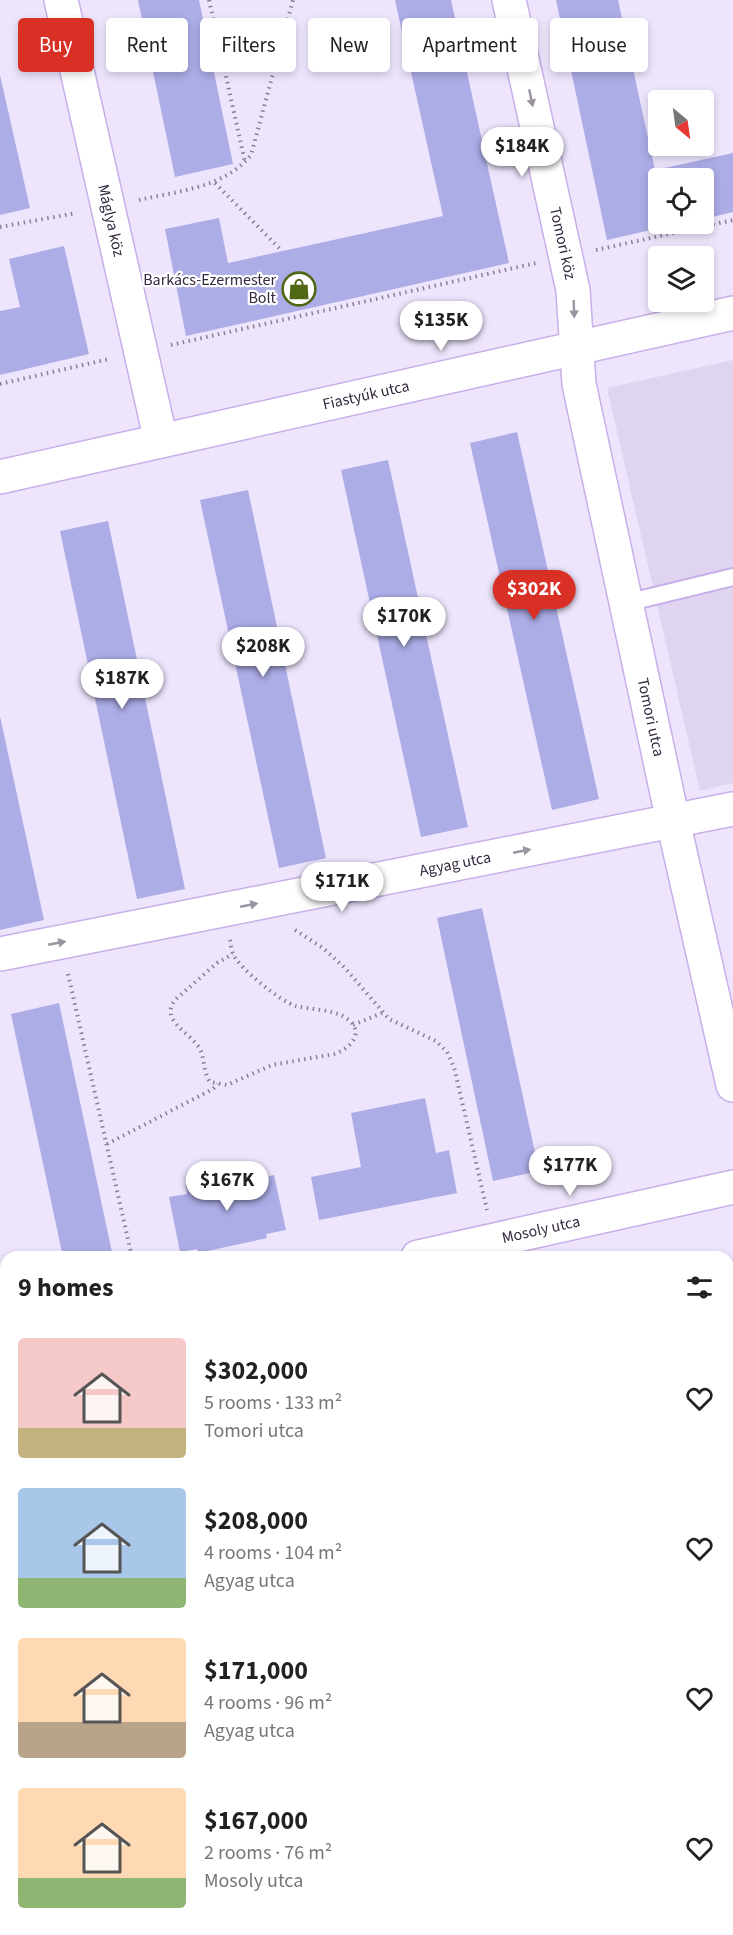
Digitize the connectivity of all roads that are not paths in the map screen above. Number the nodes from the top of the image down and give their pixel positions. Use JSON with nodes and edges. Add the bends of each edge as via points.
{"nodes":[{"id":1,"x":61,"y":0,"type":"edge"},
{"id":2,"x":509,"y":0,"type":"edge"},
{"id":3,"x":733,"y":313,"type":"edge"},
{"id":4,"x":578,"y":348,"type":"junction"},
{"id":5,"x":161,"y":441,"type":"junction"},
{"id":6,"x":0,"y":477,"type":"edge"},
{"id":7,"x":733,"y":578,"type":"edge"},
{"id":8,"x":626,"y":603,"type":"junction"},
{"id":9,"x":733,"y":809,"type":"edge"},
{"id":10,"x":673,"y":821,"type":"junction"},
{"id":11,"x":0,"y":954,"type":"edge"},
{"id":12,"x":733,"y":1085,"type":"edge"},
{"id":13,"x":733,"y":1187,"type":"edge"},
{"id":14,"x":445,"y":1251,"type":"edge"}],
"edges":[{"from":1,"to":5,"type":"street","name":"Máglya köz"},
{"from":2,"to":4,"type":"street","name":"Tomori köz","one_way":true,"via":[[573,290]]},
{"from":3,"to":4,"type":"street","name":"Fiastyúk utca"},
{"from":4,"to":5,"type":"street","name":"Fiastyúk utca"},
{"from":4,"to":8,"type":"street","name":"Tomori utca","via":[[579,384]]},
{"from":5,"to":6,"type":"street","name":"Fiastyúk utca"},
{"from":7,"to":8,"type":"lane"},
{"from":8,"to":10,"type":"street","name":"Tomori utca"},
{"from":9,"to":10,"type":"street","name":"Agyag utca"},
{"from":11,"to":10,"type":"street","name":"Agyag utca","one_way":true},
{"from":10,"to":12,"type":"street","name":"Tomori utca"},
{"from":13,"to":14,"type":"street","name":"Mosoly utca"}]}
